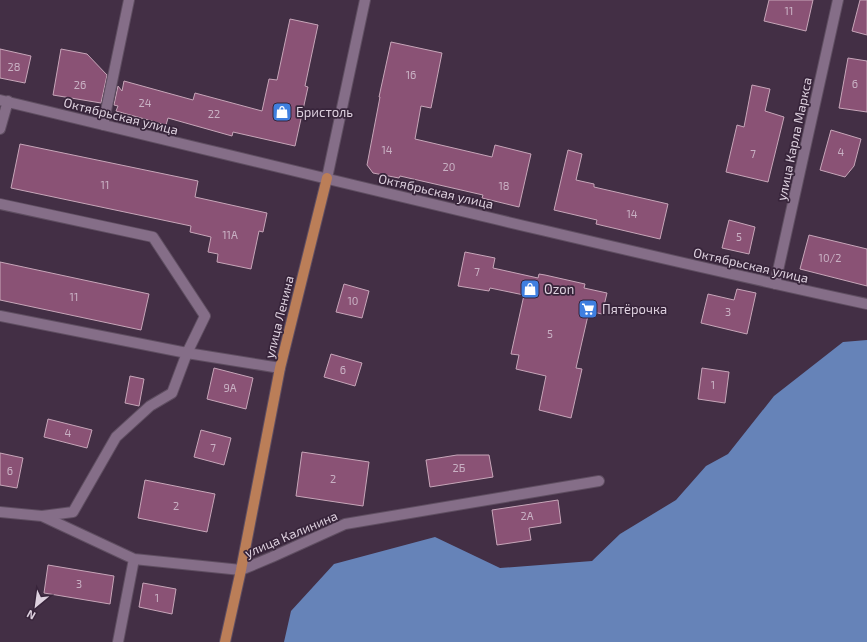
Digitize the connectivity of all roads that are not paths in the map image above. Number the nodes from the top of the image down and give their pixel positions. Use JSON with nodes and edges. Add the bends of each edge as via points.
{"nodes":[{"id":1,"x":129,"y":0,"type":"edge"},
{"id":2,"x":365,"y":0,"type":"edge"},
{"id":3,"x":838,"y":0,"type":"edge"},
{"id":4,"x":4,"y":101,"type":"edge"},
{"id":5,"x":103,"y":125,"type":"junction"},
{"id":6,"x":0,"y":129,"type":"edge"},
{"id":7,"x":326,"y":178,"type":"junction"},
{"id":8,"x":0,"y":204,"type":"edge"},
{"id":9,"x":775,"y":284,"type":"junction"},
{"id":10,"x":867,"y":304,"type":"edge"},
{"id":11,"x":0,"y":316,"type":"edge"},
{"id":12,"x":187,"y":353,"type":"junction"},
{"id":13,"x":280,"y":368,"type":"junction"},
{"id":14,"x":599,"y":481,"type":"dead end"},
{"id":15,"x":0,"y":512,"type":"edge"},
{"id":16,"x":42,"y":516,"type":"junction"},
{"id":17,"x":134,"y":559,"type":"junction"},
{"id":18,"x":241,"y":570,"type":"junction"},
{"id":19,"x":118,"y":642,"type":"edge"},
{"id":20,"x":225,"y":642,"type":"edge"}],
"edges":[{"from":1,"to":5,"type":"street"},
{"from":2,"to":7,"type":"street","name":"улица Ленина"},
{"from":3,"to":9,"type":"street","name":"улица Карла Маркса"},
{"from":4,"to":5,"type":"street","name":"Октябрьская улица"},
{"from":4,"to":6,"type":"street"},
{"from":5,"to":7,"type":"street","name":"Октябрьская улица"},
{"from":7,"to":9,"type":"street","name":"Октябрьская улица"},
{"from":7,"to":13,"type":"main road","name":"улица Ленина"},
{"from":8,"to":12,"type":"street","via":[[152,238],[206,316]]},
{"from":9,"to":10,"type":"street","name":"Октябрьская улица"},
{"from":11,"to":12,"type":"street"},
{"from":12,"to":13,"type":"street"},
{"from":12,"to":16,"type":"street","via":[[172,393],[150,406],[116,437],[73,512]]},
{"from":13,"to":18,"type":"main road","name":"улица Ленина"},
{"from":14,"to":18,"type":"street","name":"улица Калинина","via":[[345,524]]},
{"from":15,"to":16,"type":"street","name":"улица Калинина"},
{"from":16,"to":17,"type":"street","name":"улица Калинина"},
{"from":17,"to":18,"type":"street","name":"улица Калинина"},
{"from":17,"to":19,"type":"street"},
{"from":18,"to":20,"type":"main road","name":"улица Ленина"}]}
